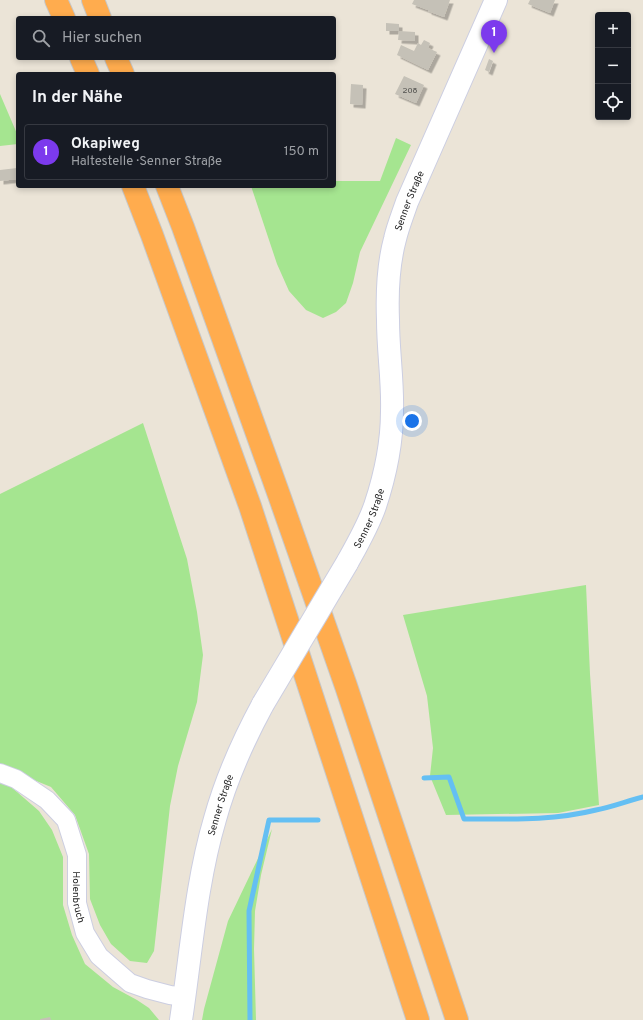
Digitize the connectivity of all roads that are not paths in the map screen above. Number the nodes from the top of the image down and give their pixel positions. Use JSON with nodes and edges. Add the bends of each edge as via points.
{"nodes":[{"id":1,"x":56,"y":0,"type":"edge"},
{"id":2,"x":93,"y":0,"type":"edge"},
{"id":3,"x":496,"y":0,"type":"edge"},
{"id":4,"x":63,"y":16,"type":"edge"},
{"id":5,"x":99,"y":16,"type":"edge"},
{"id":6,"x":82,"y":60,"type":"edge"},
{"id":7,"x":117,"y":60,"type":"edge"},
{"id":8,"x":87,"y":72,"type":"edge"},
{"id":9,"x":122,"y":72,"type":"edge"},
{"id":10,"x":134,"y":188,"type":"edge"},
{"id":11,"x":168,"y":188,"type":"edge"},
{"id":12,"x":0,"y":773,"type":"edge"},
{"id":13,"x":185,"y":997,"type":"junction"},
{"id":14,"x":181,"y":1020,"type":"edge"},
{"id":15,"x":418,"y":1020,"type":"edge"},
{"id":16,"x":457,"y":1020,"type":"edge"}],
"edges":[{"from":1,"to":4,"type":"highway"},
{"from":2,"to":5,"type":"highway"},
{"from":3,"to":13,"type":"street","name":"Senner Straße","bridge":true,"via":[[407,202],[394,240],[388,296],[392,413],[389,445],[374,507],[347,563],[263,704],[237,756],[214,820],[199,893]]},
{"from":6,"to":8,"type":"highway"},
{"from":7,"to":9,"type":"highway"},
{"from":10,"to":15,"type":"highway","via":[[250,506]]},
{"from":11,"to":16,"type":"highway","via":[[341,671]]},
{"from":12,"to":13,"type":"street","name":"Holenbruch","via":[[16,779],[47,800],[66,820],[77,855],[78,903],[85,933],[99,956],[130,983],[170,996]]},
{"from":13,"to":14,"type":"street","name":"Senner Straße"}]}
